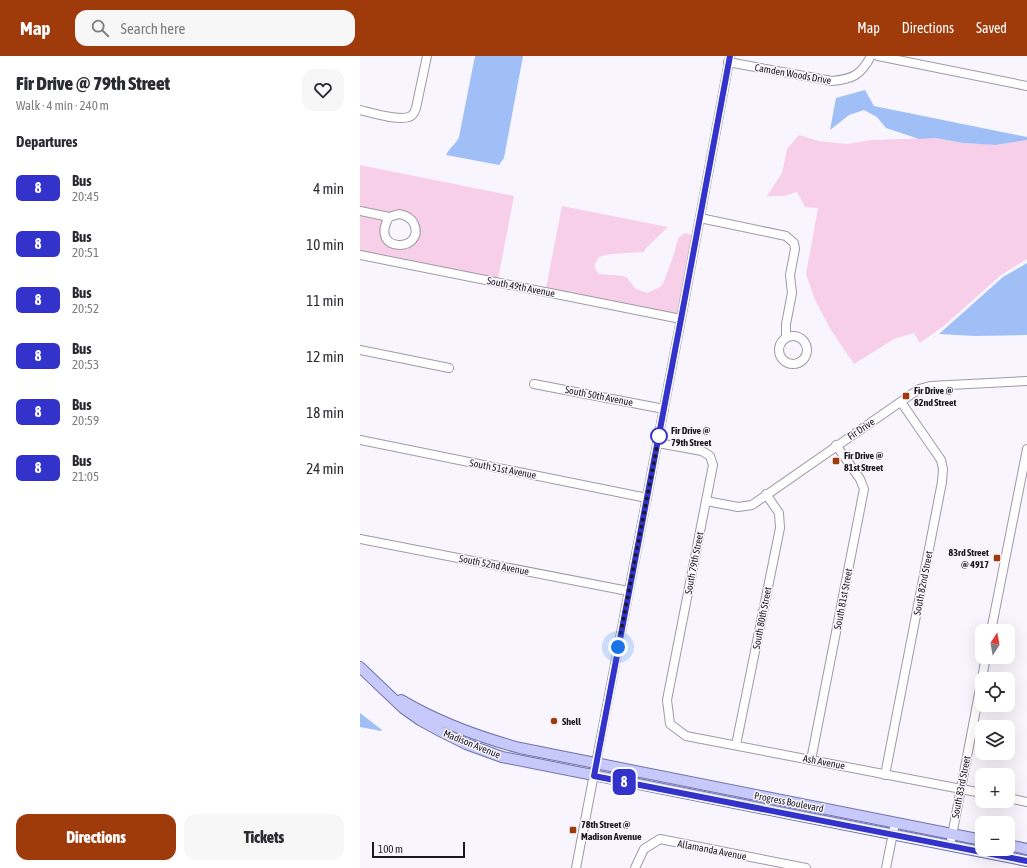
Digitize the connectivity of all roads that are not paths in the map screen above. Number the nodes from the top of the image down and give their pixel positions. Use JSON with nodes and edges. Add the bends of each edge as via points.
{"nodes":[{"id":1,"x":427,"y":56,"type":"edge"},
{"id":2,"x":871,"y":56,"type":"edge"},
{"id":3,"x":878,"y":56,"type":"edge"},
{"id":4,"x":729,"y":59,"type":"edge"},
{"id":5,"x":1027,"y":86,"type":"edge"},
{"id":6,"x":360,"y":110,"type":"edge"},
{"id":7,"x":360,"y":211,"type":"edge"},
{"id":8,"x":388,"y":217,"type":"dead end"},
{"id":9,"x":700,"y":218,"type":"junction"},
{"id":10,"x":360,"y":255,"type":"edge"},
{"id":11,"x":681,"y":319,"type":"junction"},
{"id":12,"x":786,"y":337,"type":"dead end"},
{"id":13,"x":360,"y":350,"type":"edge"},
{"id":14,"x":449,"y":368,"type":"dead end"},
{"id":15,"x":1027,"y":381,"type":"edge"},
{"id":16,"x":534,"y":384,"type":"dead end"},
{"id":17,"x":900,"y":402,"type":"junction"},
{"id":18,"x":664,"y":408,"type":"junction"},
{"id":19,"x":360,"y":440,"type":"edge"},
{"id":20,"x":658,"y":443,"type":"junction"},
{"id":21,"x":836,"y":446,"type":"junction"},
{"id":22,"x":1027,"y":449,"type":"edge"},
{"id":23,"x":766,"y":494,"type":"junction"},
{"id":24,"x":647,"y":498,"type":"junction"},
{"id":25,"x":706,"y":501,"type":"junction"},
{"id":26,"x":360,"y":539,"type":"edge"},
{"id":27,"x":628,"y":591,"type":"junction"},
{"id":28,"x":992,"y":624,"type":"edge"},
{"id":29,"x":985,"y":664,"type":"edge"},
{"id":30,"x":360,"y":667,"type":"edge"},
{"id":31,"x":386,"y":690,"type":"junction"},
{"id":32,"x":670,"y":724,"type":"joint"},
{"id":33,"x":736,"y":745,"type":"junction"},
{"id":34,"x":811,"y":760,"type":"junction"},
{"id":35,"x":596,"y":764,"type":"junction"},
{"id":36,"x":886,"y":775,"type":"junction"},
{"id":37,"x":594,"y":776,"type":"junction"},
{"id":38,"x":960,"y":789,"type":"junction"},
{"id":39,"x":975,"y":792,"type":"edge"},
{"id":40,"x":744,"y":793,"type":"junction"},
{"id":41,"x":1015,"y":799,"type":"edge"},
{"id":42,"x":1027,"y":802,"type":"edge"},
{"id":43,"x":742,"y":805,"type":"junction"},
{"id":44,"x":895,"y":823,"type":"junction"},
{"id":45,"x":952,"y":834,"type":"junction"},
{"id":46,"x":893,"y":835,"type":"junction"},
{"id":47,"x":975,"y":839,"type":"edge"},
{"id":48,"x":950,"y":846,"type":"junction"},
{"id":49,"x":1015,"y":846,"type":"edge"},
{"id":50,"x":1027,"y":849,"type":"edge"},
{"id":51,"x":1027,"y":861,"type":"edge"},
{"id":52,"x":576,"y":868,"type":"edge"},
{"id":53,"x":635,"y":868,"type":"edge"},
{"id":54,"x":806,"y":868,"type":"edge"},
{"id":55,"x":886,"y":868,"type":"edge"}],
"edges":[{"from":1,"to":6,"type":"street","via":[[416,108],[412,115],[399,118]]},
{"from":2,"to":4,"type":"street","name":"Camden Woods Drive","via":[[858,74],[847,80],[832,81]]},
{"from":3,"to":5,"type":"street"},
{"from":4,"to":9,"type":"street"},
{"from":7,"to":8,"type":"street"},
{"from":9,"to":11,"type":"street"},
{"from":9,"to":12,"type":"street","via":[[786,236],[794,243],[790,275],[792,293]]},
{"from":10,"to":11,"type":"street","name":"South 49th Avenue"},
{"from":11,"to":18,"type":"street"},
{"from":13,"to":14,"type":"street"},
{"from":15,"to":17,"type":"street","name":"Fir Drive","via":[[930,386],[919,389]]},
{"from":16,"to":18,"type":"street","name":"South 50th Avenue"},
{"from":17,"to":21,"type":"street","name":"Fir Drive"},
{"from":17,"to":36,"type":"street","name":"South 82nd Street","via":[[941,460],[943,469]]},
{"from":18,"to":20,"type":"street"},
{"from":19,"to":24,"type":"street","name":"South 51st Avenue"},
{"from":20,"to":24,"type":"street"},
{"from":20,"to":25,"type":"street","name":"South 79th Street","via":[[702,451],[710,456],[713,465]]},
{"from":21,"to":23,"type":"street","name":"Fir Drive"},
{"from":21,"to":34,"type":"street","name":"South 81st Street","via":[[860,479],[864,489]]},
{"from":22,"to":28,"type":"street"},
{"from":23,"to":25,"type":"street","name":"Fir Drive","via":[[752,505],[738,507]]},
{"from":23,"to":33,"type":"street","name":"South 80th Street","via":[[779,513],[780,528]]},
{"from":24,"to":27,"type":"street"},
{"from":25,"to":32,"type":"street","name":"South 79th Street","via":[[667,700]]},
{"from":26,"to":27,"type":"street","name":"South 52nd Avenue"},
{"from":27,"to":35,"type":"street"},
{"from":29,"to":38,"type":"street","name":"South 83rd Street"},
{"from":30,"to":31,"type":"main road","name":"Madison Avenue"},
{"from":31,"to":35,"type":"main road","name":"Madison Avenue","via":[[426,713],[489,740]]},
{"from":31,"to":37,"type":"main road","name":"Madison Avenue","via":[[403,708],[420,720],[482,750],[502,757]]},
{"from":32,"to":33,"type":"street","name":"Ash Avenue","via":[[686,736]]},
{"from":33,"to":34,"type":"street","name":"Ash Avenue"},
{"from":34,"to":36,"type":"street","name":"Ash Avenue"},
{"from":35,"to":37,"type":"street"},
{"from":35,"to":40,"type":"main road","name":"Progress Boulevard"},
{"from":36,"to":38,"type":"street","name":"Ash Avenue"},
{"from":37,"to":43,"type":"main road","name":"Progress Boulevard"},
{"from":37,"to":52,"type":"street"},
{"from":38,"to":39,"type":"street","name":"Ash Avenue"},
{"from":38,"to":45,"type":"street","name":"South 83rd Street"},
{"from":40,"to":43,"type":"main road"},
{"from":40,"to":44,"type":"main road","name":"Progress Boulevard"},
{"from":41,"to":42,"type":"street"},
{"from":43,"to":46,"type":"main road","name":"Progress Boulevard"},
{"from":44,"to":45,"type":"main road","name":"Progress Boulevard"},
{"from":44,"to":46,"type":"street"},
{"from":45,"to":47,"type":"main road","name":"Progress Boulevard"},
{"from":45,"to":48,"type":"street","name":"South 83rd Street"},
{"from":46,"to":48,"type":"main road","name":"Progress Boulevard"},
{"from":46,"to":55,"type":"street"},
{"from":48,"to":51,"type":"main road","name":"Progress Boulevard"},
{"from":49,"to":50,"type":"main road"},
{"from":53,"to":54,"type":"street","name":"Allamanda Avenue","via":[[644,849],[660,840]]}]}
